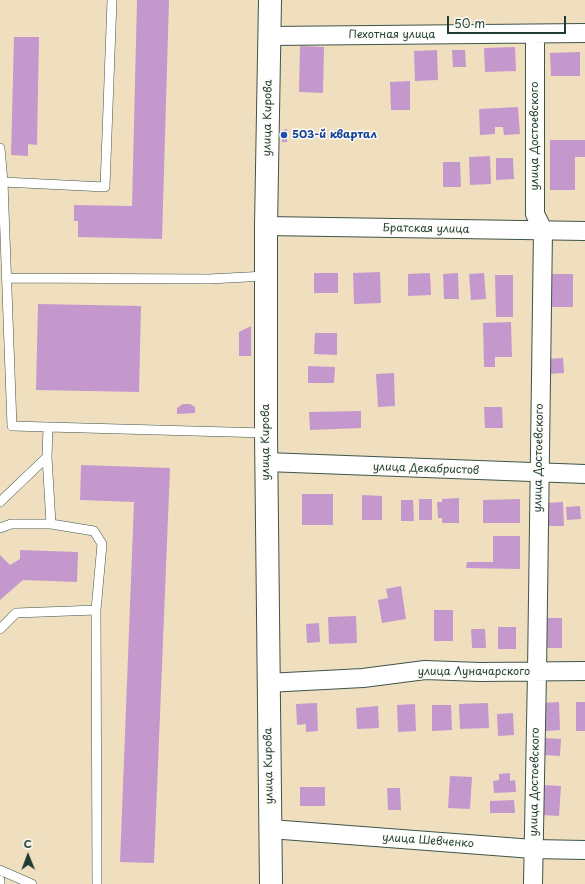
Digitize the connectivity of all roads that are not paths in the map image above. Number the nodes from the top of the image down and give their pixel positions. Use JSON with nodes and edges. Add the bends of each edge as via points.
{"nodes":[{"id":1,"x":112,"y":0,"type":"edge"},
{"id":2,"x":270,"y":0,"type":"edge"},
{"id":3,"x":585,"y":33,"type":"edge"},
{"id":4,"x":535,"y":34,"type":"junction"},
{"id":5,"x":270,"y":36,"type":"junction"},
{"id":6,"x":0,"y":148,"type":"edge"},
{"id":7,"x":3,"y":182,"type":"junction"},
{"id":8,"x":266,"y":226,"type":"junction"},
{"id":9,"x":543,"y":230,"type":"junction"},
{"id":10,"x":585,"y":231,"type":"edge"},
{"id":11,"x":266,"y":276,"type":"junction"},
{"id":12,"x":7,"y":278,"type":"junction"},
{"id":13,"x":48,"y":427,"type":"junction"},
{"id":14,"x":266,"y":433,"type":"junction"},
{"id":15,"x":47,"y":457,"type":"junction"},
{"id":16,"x":266,"y":462,"type":"junction"},
{"id":17,"x":539,"y":473,"type":"junction"},
{"id":18,"x":585,"y":474,"type":"edge"},
{"id":19,"x":0,"y":502,"type":"edge"},
{"id":20,"x":51,"y":524,"type":"junction"},
{"id":21,"x":0,"y":528,"type":"edge"},
{"id":22,"x":96,"y":610,"type":"junction"},
{"id":23,"x":0,"y":629,"type":"edge"},
{"id":24,"x":585,"y":671,"type":"edge"},
{"id":25,"x":537,"y":672,"type":"junction"},
{"id":26,"x":268,"y":683,"type":"junction"},
{"id":27,"x":270,"y":829,"type":"junction"},
{"id":28,"x":533,"y":849,"type":"junction"},
{"id":29,"x":585,"y":850,"type":"edge"},
{"id":30,"x":0,"y":870,"type":"edge"},
{"id":31,"x":0,"y":880,"type":"edge"},
{"id":32,"x":0,"y":884,"type":"edge"},
{"id":33,"x":32,"y":884,"type":"edge"},
{"id":34,"x":97,"y":884,"type":"edge"},
{"id":35,"x":271,"y":884,"type":"edge"},
{"id":36,"x":533,"y":884,"type":"edge"}],
"edges":[{"from":1,"to":7,"type":"lane","via":[[105,187]]},
{"from":2,"to":5,"type":"main road","name":"улица Кирова"},
{"from":3,"to":4,"type":"street","name":"Пехотная улица"},
{"from":4,"to":5,"type":"street","name":"Пехотная улица"},
{"from":4,"to":9,"type":"street","name":"улица Достоевского","via":[[535,214]]},
{"from":5,"to":8,"type":"main road","name":"улица Кирова"},
{"from":6,"to":7,"type":"lane"},
{"from":7,"to":12,"type":"lane"},
{"from":8,"to":9,"type":"street","name":"Братская улица"},
{"from":8,"to":11,"type":"main road","name":"улица Кирова"},
{"from":9,"to":10,"type":"street","name":"Братская улица"},
{"from":9,"to":17,"type":"street","name":"улица Достоевского"},
{"from":11,"to":12,"type":"lane","via":[[209,279]]},
{"from":11,"to":14,"type":"main road","name":"улица Кирова"},
{"from":12,"to":13,"type":"lane","via":[[12,426]]},
{"from":13,"to":14,"type":"lane"},
{"from":13,"to":15,"type":"lane"},
{"from":14,"to":16,"type":"main road","name":"улица Кирова"},
{"from":15,"to":19,"type":"lane"},
{"from":15,"to":20,"type":"lane"},
{"from":16,"to":17,"type":"street","name":"улица Декабристов"},
{"from":16,"to":26,"type":"main road","name":"улица Кирова"},
{"from":17,"to":18,"type":"street","name":"улица Декабристов"},
{"from":17,"to":25,"type":"street","name":"улица Достоевского"},
{"from":20,"to":21,"type":"lane","via":[[12,524]]},
{"from":20,"to":22,"type":"lane","via":[[94,531],[102,544]]},
{"from":22,"to":23,"type":"lane","via":[[16,613]]},
{"from":22,"to":34,"type":"lane"},
{"from":24,"to":25,"type":"street","name":"улица Луначарского"},
{"from":25,"to":26,"type":"street","name":"улица Луначарского","via":[[425,670],[363,678]]},
{"from":25,"to":28,"type":"street","name":"улица Достоевского"},
{"from":26,"to":27,"type":"main road","name":"улица Кирова"},
{"from":27,"to":28,"type":"street","name":"улица Шевченко"},
{"from":27,"to":35,"type":"main road","name":"улица Кирова"},
{"from":28,"to":29,"type":"street","name":"улица Шевченко"},
{"from":28,"to":36,"type":"street","name":"улица Достоевского"},
{"from":30,"to":33,"type":"lane"},
{"from":31,"to":32,"type":"lane"}]}
